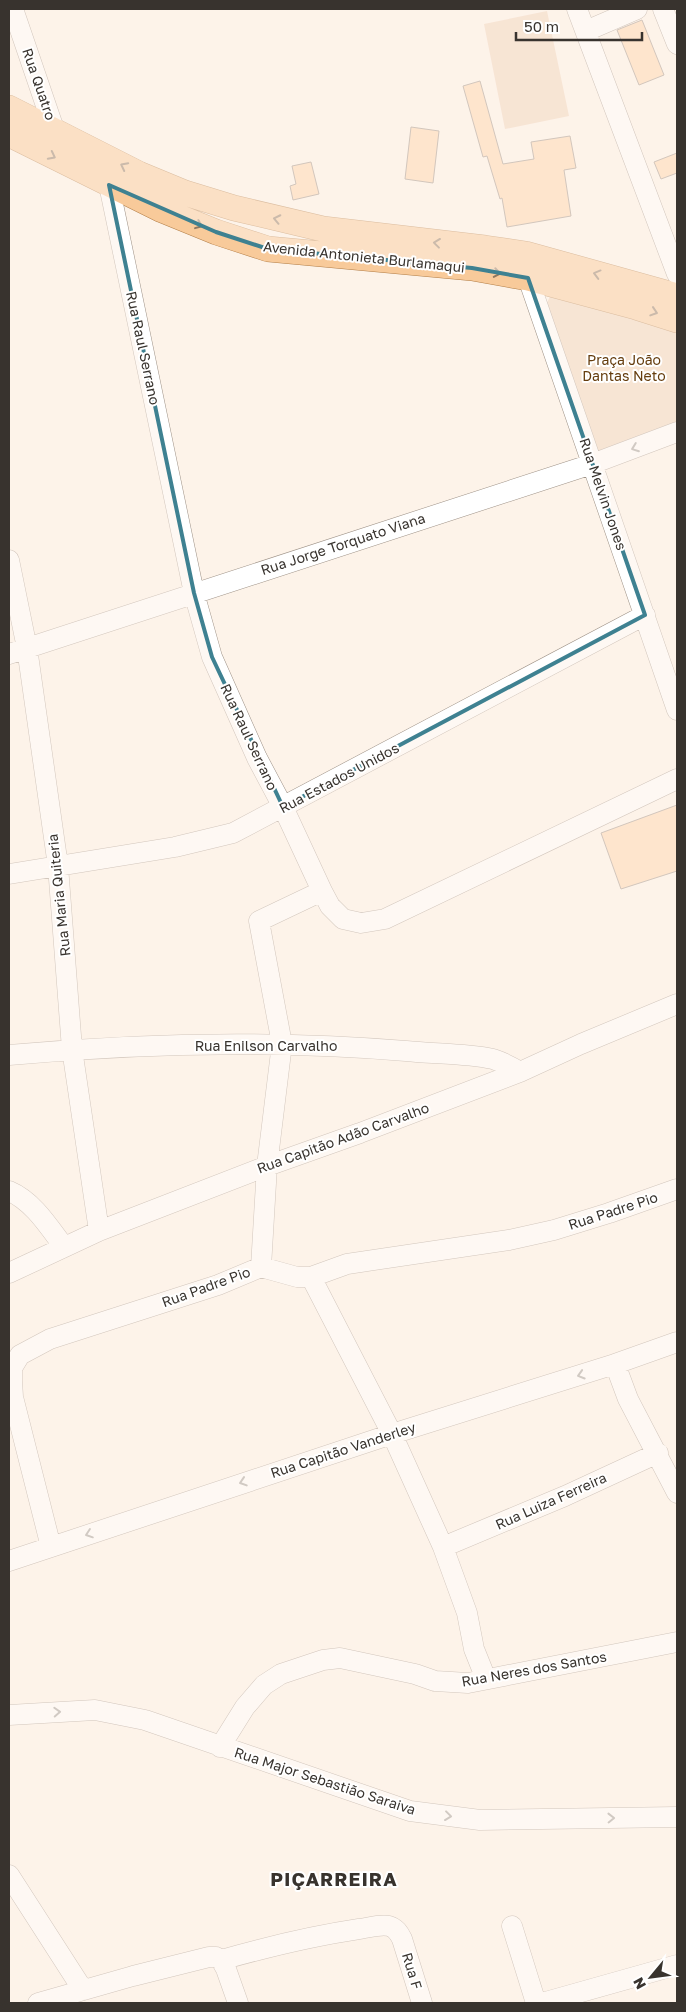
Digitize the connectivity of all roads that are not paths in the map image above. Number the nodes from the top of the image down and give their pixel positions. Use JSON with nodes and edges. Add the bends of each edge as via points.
{"nodes":[{"id":1,"x":13,"y":9,"type":"edge"},
{"id":2,"x":577,"y":9,"type":"edge"},
{"id":3,"x":637,"y":9,"type":"edge"},
{"id":4,"x":663,"y":9,"type":"edge"},
{"id":5,"x":586,"y":31,"type":"junction"},
{"id":6,"x":677,"y":44,"type":"edge"},
{"id":7,"x":9,"y":108,"type":"edge"},
{"id":8,"x":55,"y":132,"type":"junction"},
{"id":9,"x":9,"y":134,"type":"edge"},
{"id":10,"x":109,"y":185,"type":"junction"},
{"id":11,"x":352,"y":233,"type":"junction"},
{"id":12,"x":396,"y":249,"type":"junction"},
{"id":13,"x":348,"y":257,"type":"junction"},
{"id":14,"x":677,"y":274,"type":"edge"},
{"id":15,"x":528,"y":278,"type":"junction"},
{"id":16,"x":677,"y":296,"type":"edge"},
{"id":17,"x":677,"y":320,"type":"edge"},
{"id":18,"x":677,"y":432,"type":"edge"},
{"id":19,"x":592,"y":464,"type":"junction"},
{"id":20,"x":9,"y":560,"type":"edge"},
{"id":21,"x":194,"y":593,"type":"junction"},
{"id":22,"x":645,"y":615,"type":"junction"},
{"id":23,"x":18,"y":651,"type":"edge"},
{"id":24,"x":677,"y":710,"type":"edge"},
{"id":25,"x":677,"y":779,"type":"edge"},
{"id":26,"x":283,"y":807,"type":"junction"},
{"id":27,"x":58,"y":866,"type":"junction"},
{"id":28,"x":9,"y":874,"type":"edge"},
{"id":29,"x":322,"y":891,"type":"junction"},
{"id":30,"x":677,"y":1004,"type":"edge"},
{"id":31,"x":282,"y":1044,"type":"junction"},
{"id":32,"x":72,"y":1049,"type":"junction"},
{"id":33,"x":9,"y":1055,"type":"edge"},
{"id":34,"x":520,"y":1072,"type":"junction"},
{"id":35,"x":267,"y":1166,"type":"junction"},
{"id":36,"x":677,"y":1189,"type":"edge"},
{"id":37,"x":9,"y":1191,"type":"edge"},
{"id":38,"x":99,"y":1231,"type":"junction"},
{"id":39,"x":64,"y":1247,"type":"junction"},
{"id":40,"x":260,"y":1267,"type":"junction"},
{"id":41,"x":9,"y":1273,"type":"edge"},
{"id":42,"x":311,"y":1276,"type":"junction"},
{"id":43,"x":677,"y":1342,"type":"edge"},
{"id":44,"x":615,"y":1364,"type":"junction"},
{"id":45,"x":392,"y":1434,"type":"junction"},
{"id":46,"x":658,"y":1453,"type":"junction"},
{"id":47,"x":677,"y":1493,"type":"edge"},
{"id":48,"x":51,"y":1546,"type":"junction"},
{"id":49,"x":444,"y":1547,"type":"junction"},
{"id":50,"x":9,"y":1561,"type":"edge"},
{"id":51,"x":677,"y":1642,"type":"edge"},
{"id":52,"x":486,"y":1679,"type":"junction"},
{"id":53,"x":9,"y":1715,"type":"edge"},
{"id":54,"x":220,"y":1747,"type":"junction"},
{"id":55,"x":677,"y":1817,"type":"edge"},
{"id":56,"x":9,"y":1875,"type":"edge"},
{"id":57,"x":512,"y":1926,"type":"dead end"},
{"id":58,"x":221,"y":1960,"type":"junction"},
{"id":59,"x":677,"y":1965,"type":"edge"},
{"id":60,"x":83,"y":1990,"type":"junction"},
{"id":61,"x":38,"y":2003,"type":"edge"},
{"id":62,"x":238,"y":2003,"type":"edge"},
{"id":63,"x":422,"y":2003,"type":"edge"},
{"id":64,"x":536,"y":2003,"type":"edge"},
{"id":65,"x":542,"y":2003,"type":"edge"}],
"edges":[{"from":1,"to":8,"type":"street","name":"Rua Quatro"},
{"from":2,"to":5,"type":"street"},
{"from":3,"to":5,"type":"street"},
{"from":4,"to":6,"type":"street"},
{"from":5,"to":14,"type":"street"},
{"from":7,"to":8,"type":"main road","name":"Avenida Antonieta Burlamaqui"},
{"from":11,"to":8,"type":"main road","name":"Avenida Antonieta Burlamaqui","one_way":true,"via":[[268,217],[185,193]]},
{"from":9,"to":10,"type":"main road","name":"Avenida Antonieta Burlamaqui","one_way":true},
{"from":10,"to":13,"type":"main road","name":"Avenida Antonieta Burlamaqui","one_way":true,"via":[[216,232],[268,249]]},
{"from":10,"to":21,"type":"street","name":"Rua Raul Serrano"},
{"from":11,"to":12,"type":"main road","name":"Avenida Antonieta Burlamaqui"},
{"from":11,"to":13,"type":"main road"},
{"from":12,"to":13,"type":"main road","name":"Avenida Antonieta Burlamaqui"},
{"from":12,"to":15,"type":"main road","name":"Avenida Antonieta Burlamaqui","one_way":true},
{"from":16,"to":12,"type":"main road","name":"Avenida Antonieta Burlamaqui","one_way":true,"via":[[526,254]]},
{"from":15,"to":17,"type":"main road","name":"Avenida Antonieta Burlamaqui","one_way":true},
{"from":15,"to":19,"type":"street","name":"Rua Melvin Jones"},
{"from":18,"to":19,"type":"street","name":"Rua Jorge Torquato Viana","one_way":true},
{"from":19,"to":21,"type":"street","name":"Rua Jorge Torquato Viana"},
{"from":19,"to":22,"type":"street","name":"Rua Melvin Jones"},
{"from":20,"to":23,"type":"street","name":"Rua Maria Quiteria"},
{"from":21,"to":23,"type":"street","name":"Rua Jorge Torquato Viana"},
{"from":21,"to":26,"type":"street","name":"Rua Raul Serrano","via":[[212,657],[257,758]]},
{"from":22,"to":24,"type":"street","name":"Rua Melvin Jones"},
{"from":22,"to":26,"type":"street","name":"Rua Estados Unidos"},
{"from":23,"to":27,"type":"street","name":"Rua Maria Quiteria"},
{"from":25,"to":29,"type":"street","name":"Rua Raul Serrano","via":[[385,919],[361,923],[343,919],[330,906]]},
{"from":26,"to":27,"type":"street","name":"Rua Estados Unidos","via":[[233,833],[175,847]]},
{"from":26,"to":29,"type":"street","name":"Rua Raul Serrano"},
{"from":27,"to":28,"type":"street","name":"Rua Estados Unidos"},
{"from":27,"to":32,"type":"street","name":"Rua Maria Quiteria"},
{"from":29,"to":31,"type":"street","via":[[259,921]]},
{"from":30,"to":34,"type":"street","name":"Rua Capitão Adão Carvalho"},
{"from":31,"to":32,"type":"street","name":"Rua Enilson Carvalho"},
{"from":31,"to":34,"type":"street","name":"Rua Enilson Carvalho","via":[[463,1056],[493,1060]]},
{"from":31,"to":35,"type":"street"},
{"from":32,"to":33,"type":"street","name":"Rua Enilson Carvalho"},
{"from":32,"to":38,"type":"street","name":"Rua Maria Quiteria"},
{"from":34,"to":35,"type":"street","name":"Rua Capitão Adão Carvalho"},
{"from":35,"to":38,"type":"street","name":"Rua Capitão Adão Carvalho"},
{"from":35,"to":40,"type":"street"},
{"from":36,"to":42,"type":"street","name":"Rua Padre Pio","via":[[545,1232],[347,1264]]},
{"from":37,"to":39,"type":"street","via":[[36,1211]]},
{"from":38,"to":39,"type":"street","name":"Rua Capitão Adão Carvalho"},
{"from":39,"to":41,"type":"street","name":"Rua Capitão Adão Carvalho"},
{"from":40,"to":42,"type":"street","name":"Rua Padre Pio","via":[[297,1277]]},
{"from":40,"to":48,"type":"street","name":"Rua Padre Pio","via":[[218,1285],[50,1338],[20,1355],[12,1368],[13,1397]]},
{"from":42,"to":45,"type":"street"},
{"from":43,"to":44,"type":"street","name":"Rua Capitão Vanderley"},
{"from":44,"to":45,"type":"street","name":"Rua Capitão Vanderley","one_way":true},
{"from":44,"to":46,"type":"street","via":[[628,1400]]},
{"from":45,"to":48,"type":"street","name":"Rua Capitão Vanderley","one_way":true},
{"from":45,"to":49,"type":"street"},
{"from":46,"to":47,"type":"street"},
{"from":46,"to":49,"type":"street","name":"Rua Luiza Ferreira"},
{"from":48,"to":50,"type":"street","name":"Rua Capitão Vanderley"},
{"from":49,"to":52,"type":"street"},
{"from":51,"to":52,"type":"street","name":"Rua Neres dos Santos"},
{"from":52,"to":54,"type":"street","name":"Rua Neres dos Santos","via":[[468,1684],[435,1681],[340,1658],[324,1660],[282,1674],[264,1685],[245,1707]]},
{"from":53,"to":54,"type":"street","name":"Rua Major Sebastião Saraiva","one_way":true,"via":[[104,1711],[144,1720]]},
{"from":54,"to":55,"type":"street","name":"Rua Major Sebastião Saraiva","one_way":true,"via":[[410,1811],[480,1820]]},
{"from":56,"to":60,"type":"street"},
{"from":57,"to":64,"type":"street"},
{"from":58,"to":60,"type":"street","via":[[209,1957]]},
{"from":58,"to":62,"type":"street"},
{"from":58,"to":63,"type":"street","name":"Rua F","via":[[290,1941],[389,1926],[397,1930],[402,1939]]},
{"from":59,"to":65,"type":"street"},
{"from":60,"to":61,"type":"street"}]}
